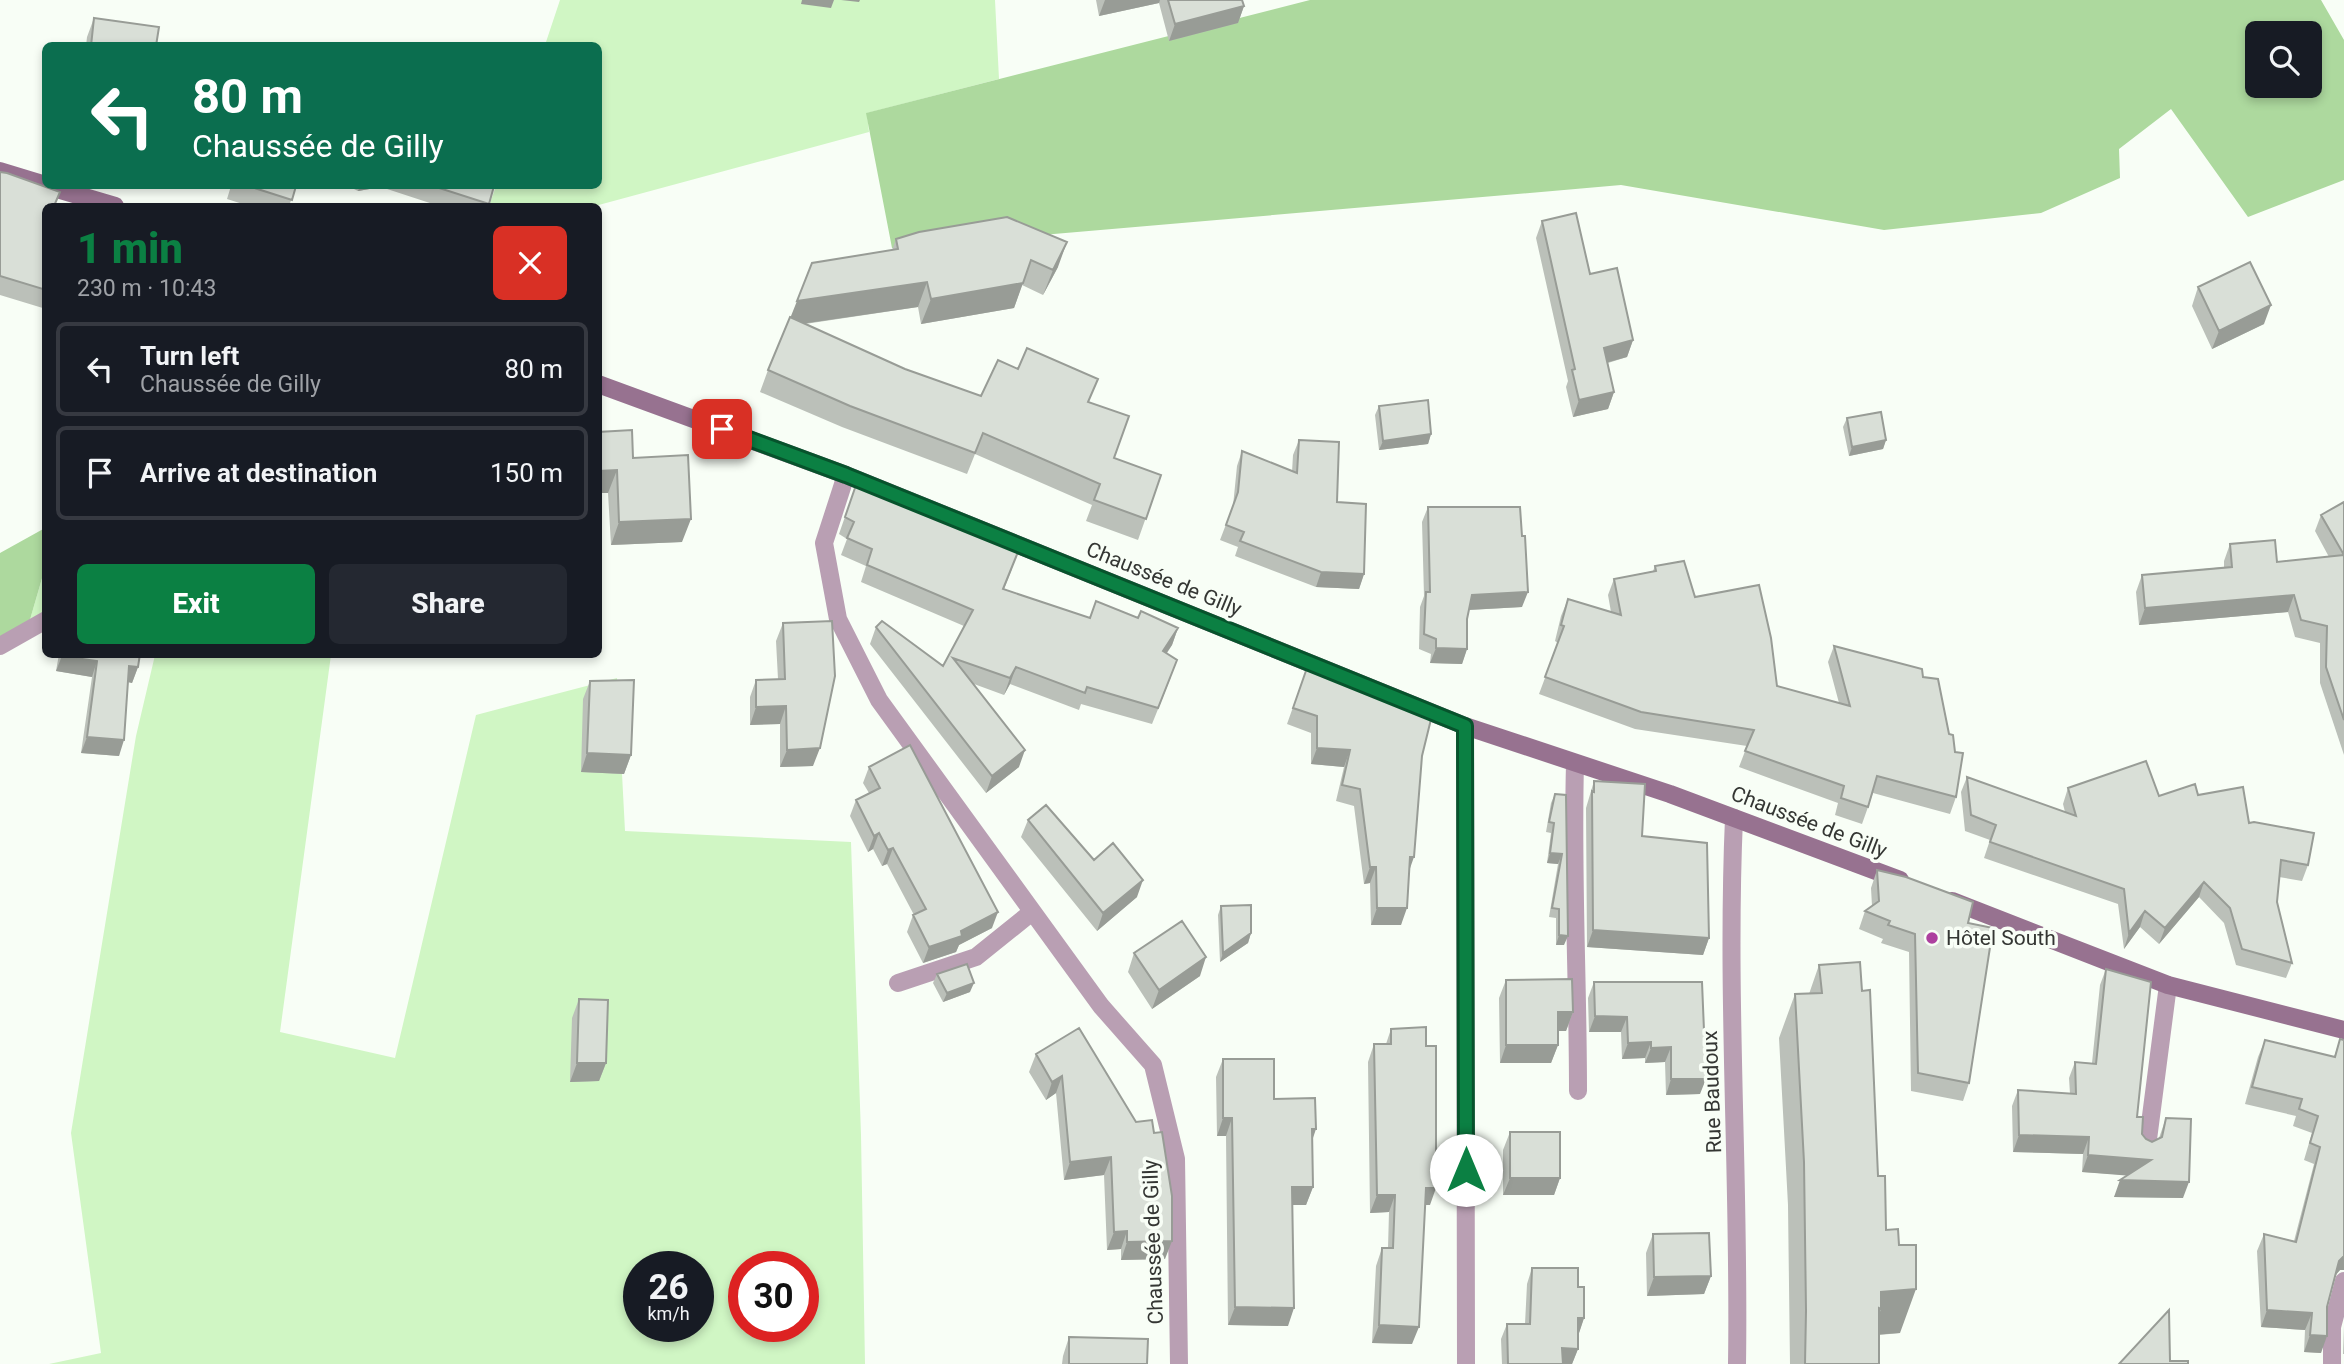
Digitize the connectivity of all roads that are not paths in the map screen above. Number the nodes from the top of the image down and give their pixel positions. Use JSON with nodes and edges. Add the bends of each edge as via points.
{"nodes":[{"id":1,"x":0,"y":171,"type":"edge"},
{"id":2,"x":42,"y":184,"type":"edge"},
{"id":3,"x":59,"y":189,"type":"edge"},
{"id":4,"x":105,"y":203,"type":"edge"},
{"id":5,"x":602,"y":385,"type":"edge"},
{"id":6,"x":846,"y":475,"type":"junction"},
{"id":7,"x":42,"y":622,"type":"edge"},
{"id":8,"x":0,"y":646,"type":"edge"},
{"id":9,"x":1465,"y":726,"type":"junction"},
{"id":10,"x":1576,"y":764,"type":"junction"},
{"id":11,"x":1734,"y":818,"type":"junction"},
{"id":12,"x":1915,"y":886,"type":"edge"},
{"id":13,"x":1940,"y":896,"type":"edge"},
{"id":14,"x":1032,"y":912,"type":"junction"},
{"id":15,"x":898,"y":983,"type":"dead end"},
{"id":16,"x":2168,"y":985,"type":"junction"},
{"id":17,"x":2344,"y":1030,"type":"edge"},
{"id":18,"x":1578,"y":1091,"type":"dead end"},
{"id":19,"x":2147,"y":1147,"type":"edge"},
{"id":20,"x":2344,"y":1281,"type":"edge"},
{"id":21,"x":1179,"y":1364,"type":"edge"},
{"id":22,"x":1466,"y":1364,"type":"edge"},
{"id":23,"x":1737,"y":1364,"type":"edge"},
{"id":24,"x":2332,"y":1364,"type":"edge"}],
"edges":[{"from":1,"to":2,"type":"main road"},
{"from":3,"to":4,"type":"main road"},
{"from":5,"to":6,"type":"main road","name":"Chaussée de Gilly"},
{"from":6,"to":9,"type":"main road","name":"Chaussée de Gilly"},
{"from":6,"to":14,"type":"street","name":"Chaussée de Gilly","via":[[824,543],[838,618],[879,699]]},
{"from":7,"to":8,"type":"street"},
{"from":9,"to":10,"type":"main road","name":"Chaussée de Gilly"},
{"from":9,"to":22,"type":"street"},
{"from":10,"to":11,"type":"main road","name":"Chaussée de Gilly"},
{"from":10,"to":18,"type":"street","via":[[1573,846]]},
{"from":11,"to":12,"type":"main road","name":"Chaussée de Gilly"},
{"from":11,"to":23,"type":"street","name":"Rue Baudoux"},
{"from":13,"to":16,"type":"main road"},
{"from":14,"to":15,"type":"street","via":[[976,957]]},
{"from":14,"to":21,"type":"street","name":"Chaussée de Gilly","via":[[1101,1006],[1153,1065],[1175,1159]]},
{"from":16,"to":17,"type":"main road"},
{"from":16,"to":19,"type":"street"},
{"from":20,"to":24,"type":"street","via":[[2332,1327]]}]}
